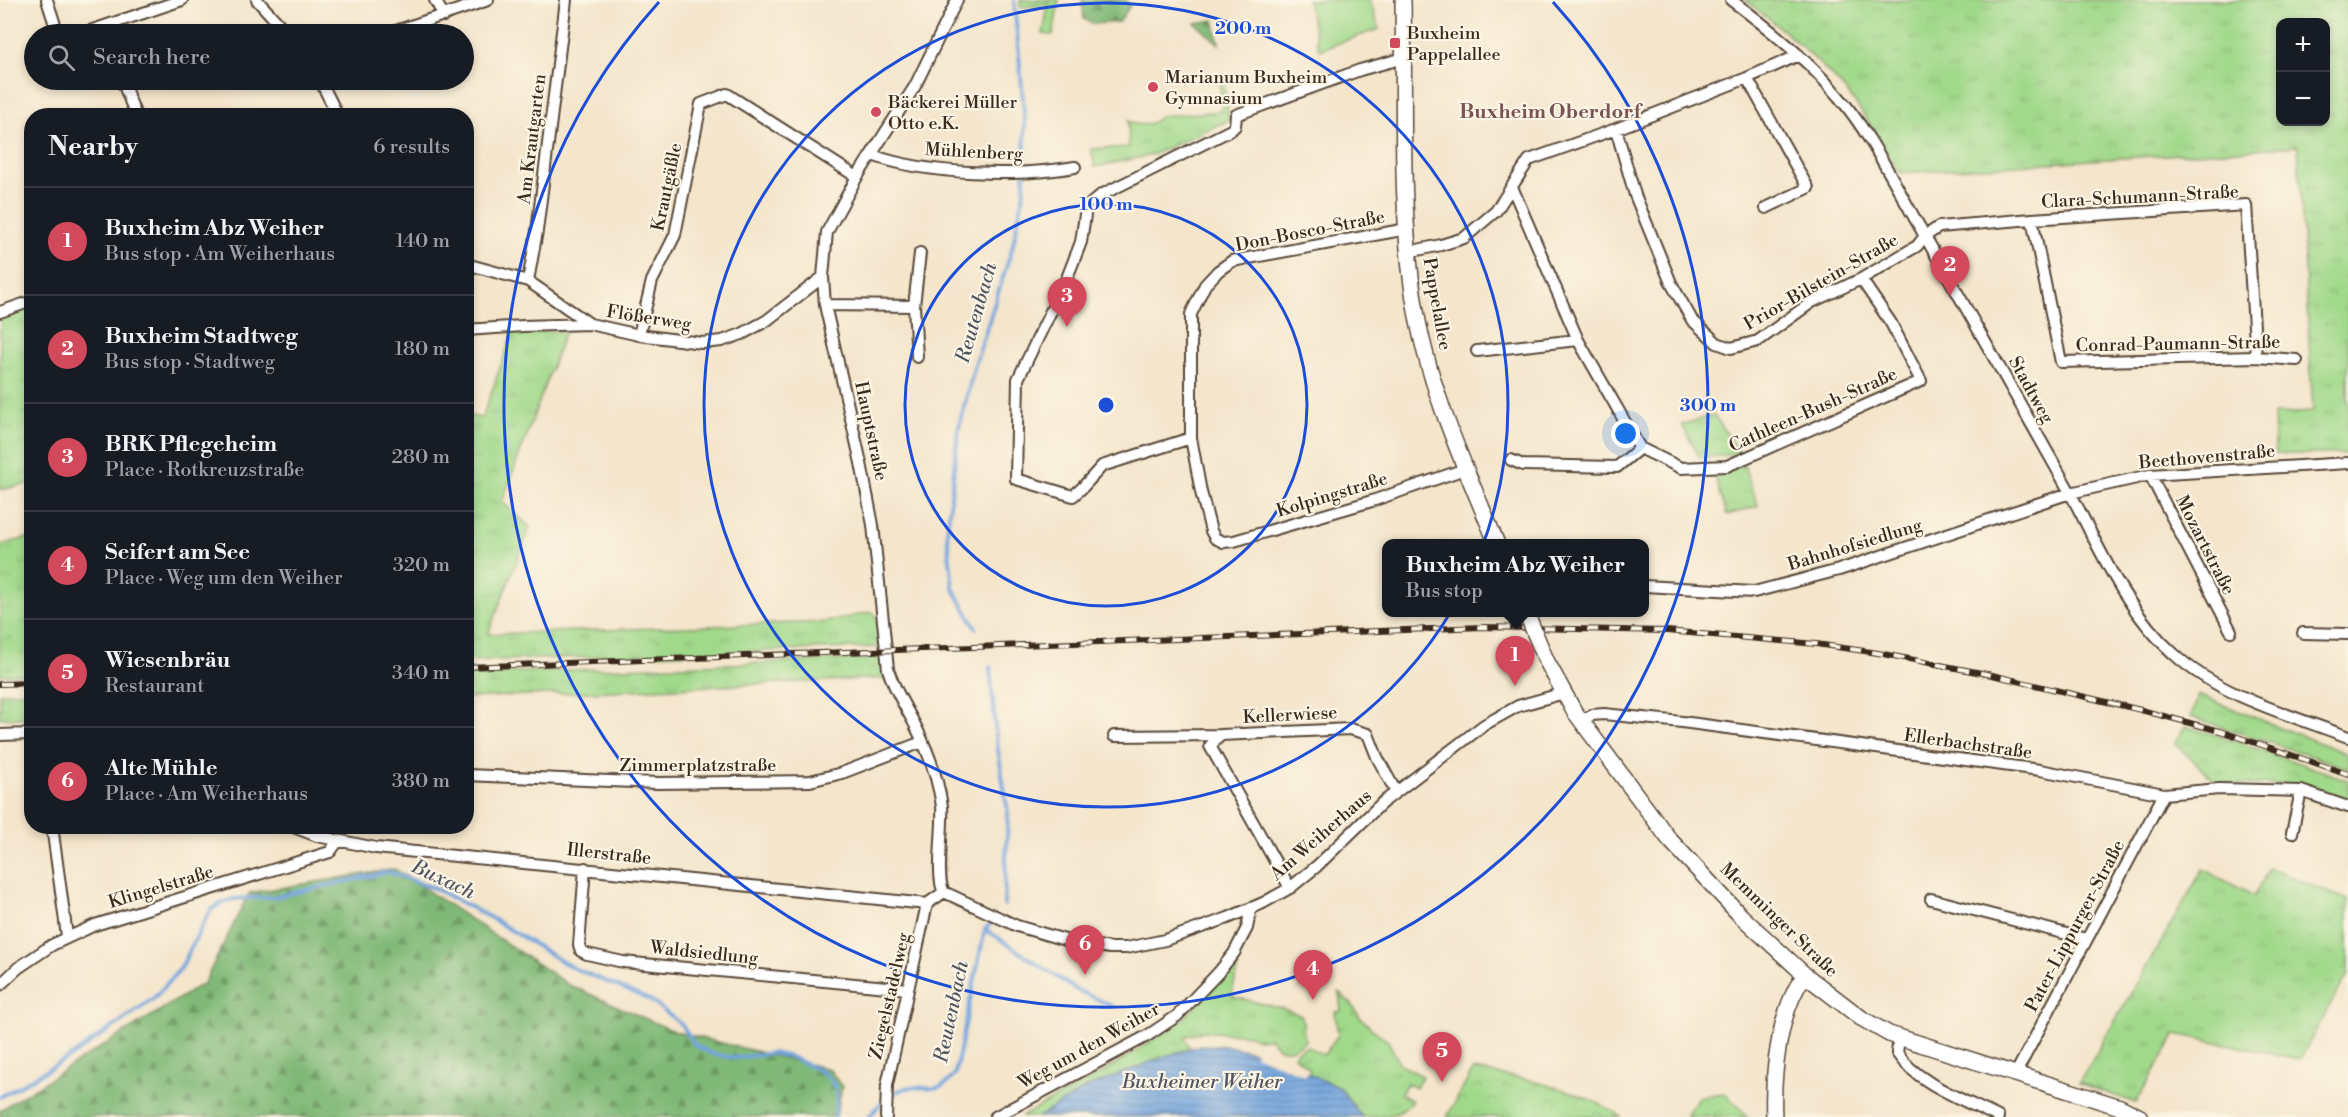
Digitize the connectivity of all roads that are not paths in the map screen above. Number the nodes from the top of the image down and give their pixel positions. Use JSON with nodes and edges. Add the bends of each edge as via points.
{"nodes":[{"id":1,"x":47,"y":0,"type":"edge"},
{"id":2,"x":182,"y":0,"type":"edge"},
{"id":3,"x":256,"y":0,"type":"edge"},
{"id":4,"x":435,"y":0,"type":"edge"},
{"id":5,"x":488,"y":0,"type":"edge"},
{"id":6,"x":566,"y":0,"type":"edge"},
{"id":7,"x":957,"y":0,"type":"edge"},
{"id":8,"x":1403,"y":0,"type":"edge"},
{"id":9,"x":1731,"y":0,"type":"edge"},
{"id":10,"x":444,"y":16,"type":"junction"},
{"id":11,"x":55,"y":24,"type":"edge"},
{"id":12,"x":122,"y":24,"type":"edge"},
{"id":13,"x":279,"y":24,"type":"edge"},
{"id":14,"x":419,"y":24,"type":"edge"},
{"id":15,"x":1799,"y":56,"type":"junction"},
{"id":16,"x":1404,"y":58,"type":"junction"},
{"id":17,"x":1746,"y":78,"type":"junction"},
{"id":18,"x":126,"y":90,"type":"edge"},
{"id":19,"x":325,"y":90,"type":"edge"},
{"id":20,"x":133,"y":108,"type":"edge"},
{"id":21,"x":334,"y":108,"type":"edge"},
{"id":22,"x":1616,"y":129,"type":"junction"},
{"id":23,"x":872,"y":155,"type":"junction"},
{"id":24,"x":1075,"y":167,"type":"dead end"},
{"id":25,"x":857,"y":177,"type":"junction"},
{"id":26,"x":1512,"y":187,"type":"junction"},
{"id":27,"x":1766,"y":208,"type":"dead end"},
{"id":28,"x":2032,"y":219,"type":"junction"},
{"id":29,"x":1407,"y":229,"type":"junction"},
{"id":30,"x":1924,"y":236,"type":"junction"},
{"id":31,"x":1408,"y":252,"type":"junction"},
{"id":32,"x":920,"y":253,"type":"dead end"},
{"id":33,"x":474,"y":266,"type":"edge"},
{"id":34,"x":823,"y":277,"type":"junction"},
{"id":35,"x":1861,"y":279,"type":"junction"},
{"id":36,"x":528,"y":281,"type":"junction"},
{"id":37,"x":24,"y":304,"type":"edge"},
{"id":38,"x":825,"y":305,"type":"junction"},
{"id":39,"x":914,"y":306,"type":"junction"},
{"id":40,"x":0,"y":312,"type":"edge"},
{"id":41,"x":590,"y":324,"type":"junction"},
{"id":42,"x":474,"y":329,"type":"edge"},
{"id":43,"x":639,"y":335,"type":"junction"},
{"id":44,"x":1578,"y":340,"type":"junction"},
{"id":45,"x":1477,"y":351,"type":"dead end"},
{"id":46,"x":917,"y":357,"type":"dead end"},
{"id":47,"x":2256,"y":357,"type":"junction"},
{"id":48,"x":2297,"y":360,"type":"dead end"},
{"id":49,"x":1191,"y":438,"type":"junction"},
{"id":50,"x":1640,"y":448,"type":"junction"},
{"id":51,"x":1511,"y":460,"type":"dead end"},
{"id":52,"x":2348,"y":463,"type":"edge"},
{"id":53,"x":1465,"y":469,"type":"junction"},
{"id":54,"x":2150,"y":475,"type":"junction"},
{"id":55,"x":2070,"y":494,"type":"junction"},
{"id":56,"x":1211,"y":531,"type":"joint"},
{"id":57,"x":1495,"y":539,"type":"edge"},
{"id":58,"x":1649,"y":586,"type":"edge"},
{"id":59,"x":1528,"y":617,"type":"edge"},
{"id":60,"x":2231,"y":631,"type":"dead end"},
{"id":61,"x":2303,"y":633,"type":"dead end"},
{"id":62,"x":2348,"y":634,"type":"edge"},
{"id":63,"x":1564,"y":693,"type":"junction"},
{"id":64,"x":1582,"y":721,"type":"junction"},
{"id":65,"x":24,"y":734,"type":"edge"},
{"id":66,"x":0,"y":735,"type":"edge"},
{"id":67,"x":1221,"y":735,"type":"junction"},
{"id":68,"x":1114,"y":736,"type":"dead end"},
{"id":69,"x":2348,"y":737,"type":"edge"},
{"id":70,"x":922,"y":742,"type":"junction"},
{"id":71,"x":474,"y":775,"type":"edge"},
{"id":72,"x":2301,"y":791,"type":"junction"},
{"id":73,"x":1396,"y":792,"type":"junction"},
{"id":74,"x":2164,"y":794,"type":"junction"},
{"id":75,"x":2348,"y":807,"type":"edge"},
{"id":76,"x":2292,"y":833,"type":"dead end"},
{"id":77,"x":53,"y":834,"type":"edge"},
{"id":78,"x":316,"y":834,"type":"edge"},
{"id":79,"x":338,"y":841,"type":"junction"},
{"id":80,"x":585,"y":868,"type":"junction"},
{"id":81,"x":1290,"y":888,"type":"junction"},
{"id":82,"x":944,"y":892,"type":"junction"},
{"id":83,"x":1931,"y":899,"type":"dead end"},
{"id":84,"x":927,"y":904,"type":"junction"},
{"id":85,"x":1251,"y":908,"type":"junction"},
{"id":86,"x":67,"y":936,"type":"junction"},
{"id":87,"x":2086,"y":939,"type":"junction"},
{"id":88,"x":1805,"y":975,"type":"junction"},
{"id":89,"x":0,"y":985,"type":"edge"},
{"id":90,"x":908,"y":989,"type":"junction"},
{"id":91,"x":1899,"y":1038,"type":"junction"},
{"id":92,"x":2016,"y":1073,"type":"junction"},
{"id":93,"x":886,"y":1117,"type":"edge"},
{"id":94,"x":994,"y":1117,"type":"edge"},
{"id":95,"x":1774,"y":1117,"type":"edge"},
{"id":96,"x":1998,"y":1117,"type":"edge"},
{"id":97,"x":2140,"y":1117,"type":"edge"}],
"edges":[{"from":1,"to":11,"type":"street"},
{"from":2,"to":12,"type":"street"},
{"from":3,"to":13,"type":"street"},
{"from":4,"to":10,"type":"street"},
{"from":5,"to":10,"type":"street"},
{"from":6,"to":36,"type":"street","name":"Am Krautgarten"},
{"from":7,"to":23,"type":"street","name":"Hauptstraße","via":[[915,86]]},
{"from":8,"to":16,"type":"street","name":"Pappelallee"},
{"from":9,"to":15,"type":"street","name":"Stadtweg"},
{"from":10,"to":14,"type":"street"},
{"from":15,"to":17,"type":"street"},
{"from":15,"to":30,"type":"street","name":"Stadtweg","via":[[1840,97],[1875,148]]},
{"from":16,"to":29,"type":"street","name":"Pappelallee"},
{"from":16,"to":49,"type":"street","via":[[1236,115],[1231,130],[1101,195],[1086,208],[1081,242],[1067,279],[1018,379],[1016,479],[1072,496],[1102,466]]},
{"from":17,"to":22,"type":"street"},
{"from":17,"to":27,"type":"street","via":[[1808,188]]},
{"from":18,"to":20,"type":"street"},
{"from":19,"to":21,"type":"street"},
{"from":22,"to":26,"type":"street","via":[[1529,159]]},
{"from":22,"to":35,"type":"street","name":"Prior-Bilstein-Straße","via":[[1635,195],[1667,275],[1692,320],[1717,343],[1731,348],[1758,341],[1812,302]]},
{"from":23,"to":24,"type":"street","name":"Mühlenberg","via":[[936,170],[1030,172]]},
{"from":23,"to":25,"type":"street","name":"Hauptstraße"},
{"from":25,"to":34,"type":"street","name":"Hauptstraße","via":[[827,232]]},
{"from":25,"to":43,"type":"street","name":"Krautgäßle","via":[[727,94],[701,104],[675,235],[652,281]]},
{"from":26,"to":31,"type":"street","via":[[1496,211],[1464,238]]},
{"from":26,"to":44,"type":"street"},
{"from":28,"to":30,"type":"street","name":"Clara-Schumann-Straße","via":[[1939,227]]},
{"from":28,"to":47,"type":"street","name":"Conrad-Paumann-Straße","via":[[2061,362]]},
{"from":28,"to":47,"type":"street","name":"Clara-Schumann-Straße","via":[[2246,205]]},
{"from":29,"to":31,"type":"street","name":"Pappelallee"},
{"from":29,"to":49,"type":"street","name":"Don-Bosco-Straße","via":[[1254,256],[1232,261],[1218,271],[1205,285],[1191,314]]},
{"from":30,"to":35,"type":"street","name":"Prior-Bilstein-Straße","via":[[1917,246]]},
{"from":30,"to":55,"type":"street","name":"Stadtweg"},
{"from":31,"to":53,"type":"street","name":"Pappelallee","via":[[1430,371]]},
{"from":32,"to":39,"type":"street"},
{"from":33,"to":36,"type":"street","name":"Flößerweg"},
{"from":34,"to":38,"type":"street","name":"Hauptstraße"},
{"from":34,"to":43,"type":"street","name":"Flößerweg","via":[[766,321],[722,341],[702,343]]},
{"from":35,"to":50,"type":"street","name":"Cathleen-Bush-Straße","via":[[1891,323],[1921,381],[1727,466],[1681,468]]},
{"from":36,"to":41,"type":"street","name":"Flößerweg"},
{"from":37,"to":40,"type":"street"},
{"from":38,"to":39,"type":"street"},
{"from":38,"to":70,"type":"street","name":"Hauptstraße","via":[[873,525],[888,669]]},
{"from":39,"to":46,"type":"street"},
{"from":41,"to":42,"type":"street"},
{"from":41,"to":43,"type":"street","name":"Flößerweg"},
{"from":44,"to":45,"type":"street"},
{"from":44,"to":50,"type":"street"},
{"from":47,"to":48,"type":"street","name":"Conrad-Paumann-Straße"},
{"from":49,"to":56,"type":"street","name":"Don-Bosco-Straße"},
{"from":50,"to":51,"type":"street","via":[[1617,467],[1523,465]]},
{"from":52,"to":54,"type":"street","name":"Beethovenstraße"},
{"from":53,"to":56,"type":"street","name":"Kolpingstraße","via":[[1234,541],[1223,542]]},
{"from":53,"to":57,"type":"street","name":"Pappelallee"},
{"from":54,"to":55,"type":"street","name":"Beethovenstraße"},
{"from":54,"to":60,"type":"street","name":"Mozartstraße"},
{"from":55,"to":58,"type":"street","name":"Bahnhofsiedlung","via":[[1839,570],[1754,592]]},
{"from":55,"to":69,"type":"street","name":"Stadtweg","via":[[2097,547],[2142,619],[2173,654],[2215,685]]},
{"from":59,"to":63,"type":"street","bridge":true},
{"from":61,"to":62,"type":"street"},
{"from":63,"to":64,"type":"street","name":"Memminger Straße"},
{"from":63,"to":73,"type":"street","name":"Am Weiherhaus","via":[[1495,717]]},
{"from":64,"to":74,"type":"street","name":"Ellerbachstraße","via":[[1604,714],[1682,722],[2040,770]]},
{"from":64,"to":88,"type":"street","name":"Memminger Straße","via":[[1669,838],[1741,916]]},
{"from":65,"to":66,"type":"street"},
{"from":67,"to":68,"type":"street","name":"Kellerwiese"},
{"from":67,"to":73,"type":"street","name":"Kellerwiese","via":[[1350,729],[1368,734]]},
{"from":67,"to":81,"type":"street","name":"Kellerwiese","via":[[1209,746]]},
{"from":70,"to":71,"type":"street","name":"Zimmerplatzstraße","via":[[810,781],[658,783]]},
{"from":70,"to":82,"type":"street","name":"Hauptstraße","via":[[942,807],[939,878]]},
{"from":72,"to":74,"type":"street","name":"Ellerbachstraße","via":[[2219,789]]},
{"from":72,"to":75,"type":"street","name":"Ellerbachstraße"},
{"from":72,"to":76,"type":"street"},
{"from":73,"to":81,"type":"street","name":"Am Weiherhaus"},
{"from":74,"to":87,"type":"street","name":"Pater-Lippurger-Straße"},
{"from":77,"to":86,"type":"street"},
{"from":78,"to":79,"type":"street","name":"Illerstraße"},
{"from":79,"to":80,"type":"street","name":"Illerstraße"},
{"from":79,"to":86,"type":"street","name":"Klingelstraße","via":[[330,852],[129,913]]},
{"from":80,"to":84,"type":"street","name":"Illerstraße"},
{"from":80,"to":90,"type":"street","name":"Waldsiedlung","via":[[579,945],[586,954],[623,962]]},
{"from":81,"to":85,"type":"street","name":"Am Weiherhaus"},
{"from":82,"to":84,"type":"street"},
{"from":82,"to":85,"type":"street","name":"Am Weiherhaus","via":[[1017,926],[1062,940],[1110,948],[1151,944]]},
{"from":83,"to":87,"type":"street"},
{"from":84,"to":90,"type":"street","name":"Ziegelstadelweg"},
{"from":85,"to":94,"type":"street","name":"Weg um den Weiher","via":[[1247,928],[1234,953],[1177,1016],[1147,1036]]},
{"from":86,"to":89,"type":"street","name":"Klingelstraße"},
{"from":87,"to":92,"type":"street","name":"Pater-Lippurger-Straße"},
{"from":88,"to":91,"type":"street","name":"Memminger Straße","via":[[1869,1023]]},
{"from":88,"to":95,"type":"street","via":[[1792,993],[1783,1032],[1775,1075]]},
{"from":90,"to":93,"type":"street","name":"Ziegelstadelweg","via":[[887,1085]]},
{"from":91,"to":92,"type":"street","name":"Memminger Straße"},
{"from":91,"to":96,"type":"street","via":[[1897,1053],[1915,1072]]},
{"from":92,"to":97,"type":"street","name":"Memminger Straße"}]}
